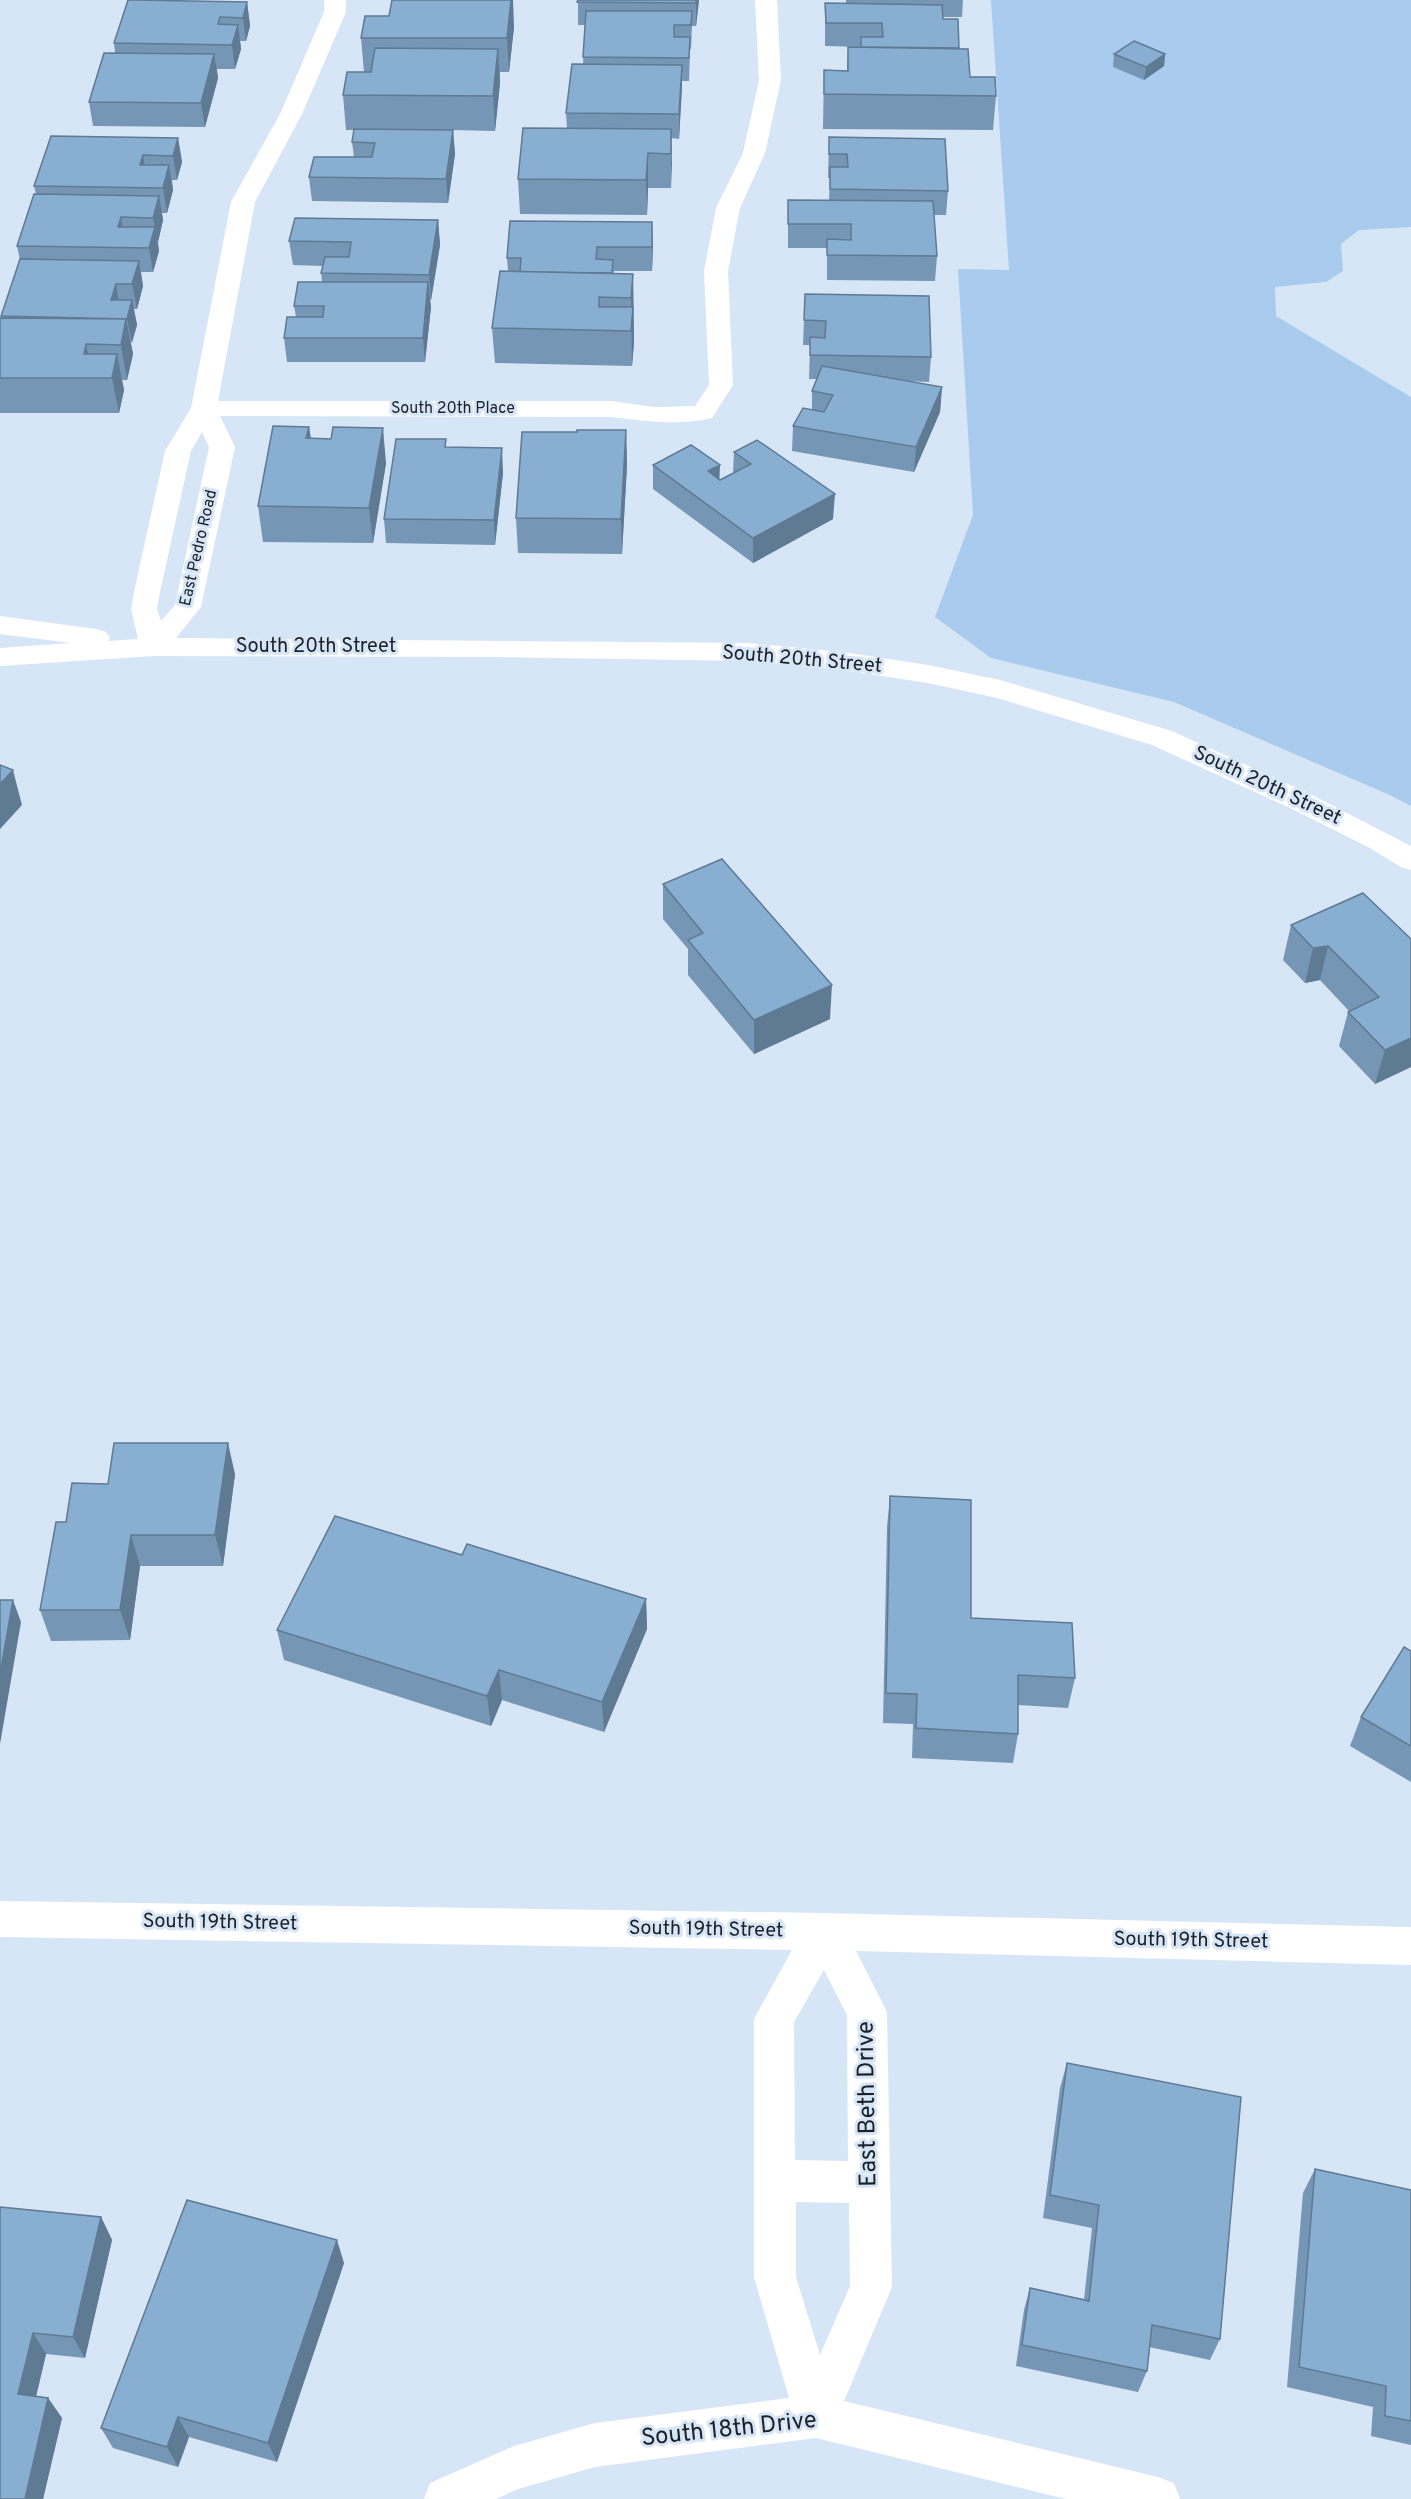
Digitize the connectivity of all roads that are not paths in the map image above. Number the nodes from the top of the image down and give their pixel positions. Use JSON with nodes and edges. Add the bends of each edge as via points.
{"nodes":[{"id":1,"x":335,"y":0,"type":"edge"},
{"id":2,"x":766,"y":0,"type":"edge"},
{"id":3,"x":204,"y":408,"type":"junction"},
{"id":4,"x":0,"y":625,"type":"edge"},
{"id":5,"x":154,"y":647,"type":"junction"},
{"id":6,"x":0,"y":657,"type":"edge"},
{"id":7,"x":1411,"y":860,"type":"edge"},
{"id":8,"x":0,"y":1919,"type":"edge"},
{"id":9,"x":824,"y":1932,"type":"junction"},
{"id":10,"x":1411,"y":1946,"type":"edge"},
{"id":11,"x":775,"y":2181,"type":"junction"},
{"id":12,"x":869,"y":2182,"type":"junction"},
{"id":13,"x":816,"y":2416,"type":"junction"},
{"id":14,"x":446,"y":2499,"type":"edge"},
{"id":15,"x":1158,"y":2499,"type":"edge"}],
"edges":[{"from":1,"to":3,"type":"street","via":[[335,12],[291,114],[243,202]]},
{"from":2,"to":3,"type":"street","name":"South 20th Place","via":[[770,80],[754,153],[728,208],[716,271],[721,385],[702,413],[654,415],[611,409]]},
{"from":3,"to":5,"type":"street","via":[[178,451],[147,592],[144,609]]},
{"from":3,"to":5,"type":"street","name":"East Pedro Road","via":[[222,447],[188,607]]},
{"from":4,"to":5,"type":"street","name":"South 20th Street"},
{"from":5,"to":6,"type":"street","name":"South 20th Street"},
{"from":5,"to":7,"type":"street","name":"South 20th Street","via":[[748,652],[928,674],[1000,689],[1162,738],[1300,801]]},
{"from":8,"to":9,"type":"street","name":"South 19th Street"},
{"from":9,"to":10,"type":"street","name":"South 19th Street"},
{"from":9,"to":11,"type":"street","via":[[774,2019]]},
{"from":9,"to":12,"type":"street","name":"East Beth Drive","via":[[867,2012]]},
{"from":11,"to":12,"type":"street"},
{"from":11,"to":13,"type":"street","via":[[775,2277]]},
{"from":12,"to":13,"type":"street","name":"East Beth Drive","via":[[871,2287]]},
{"from":13,"to":14,"type":"street","name":"South 18th Drive","via":[[595,2445],[514,2468]]},
{"from":13,"to":15,"type":"street","name":"South 18th Drive"}]}
